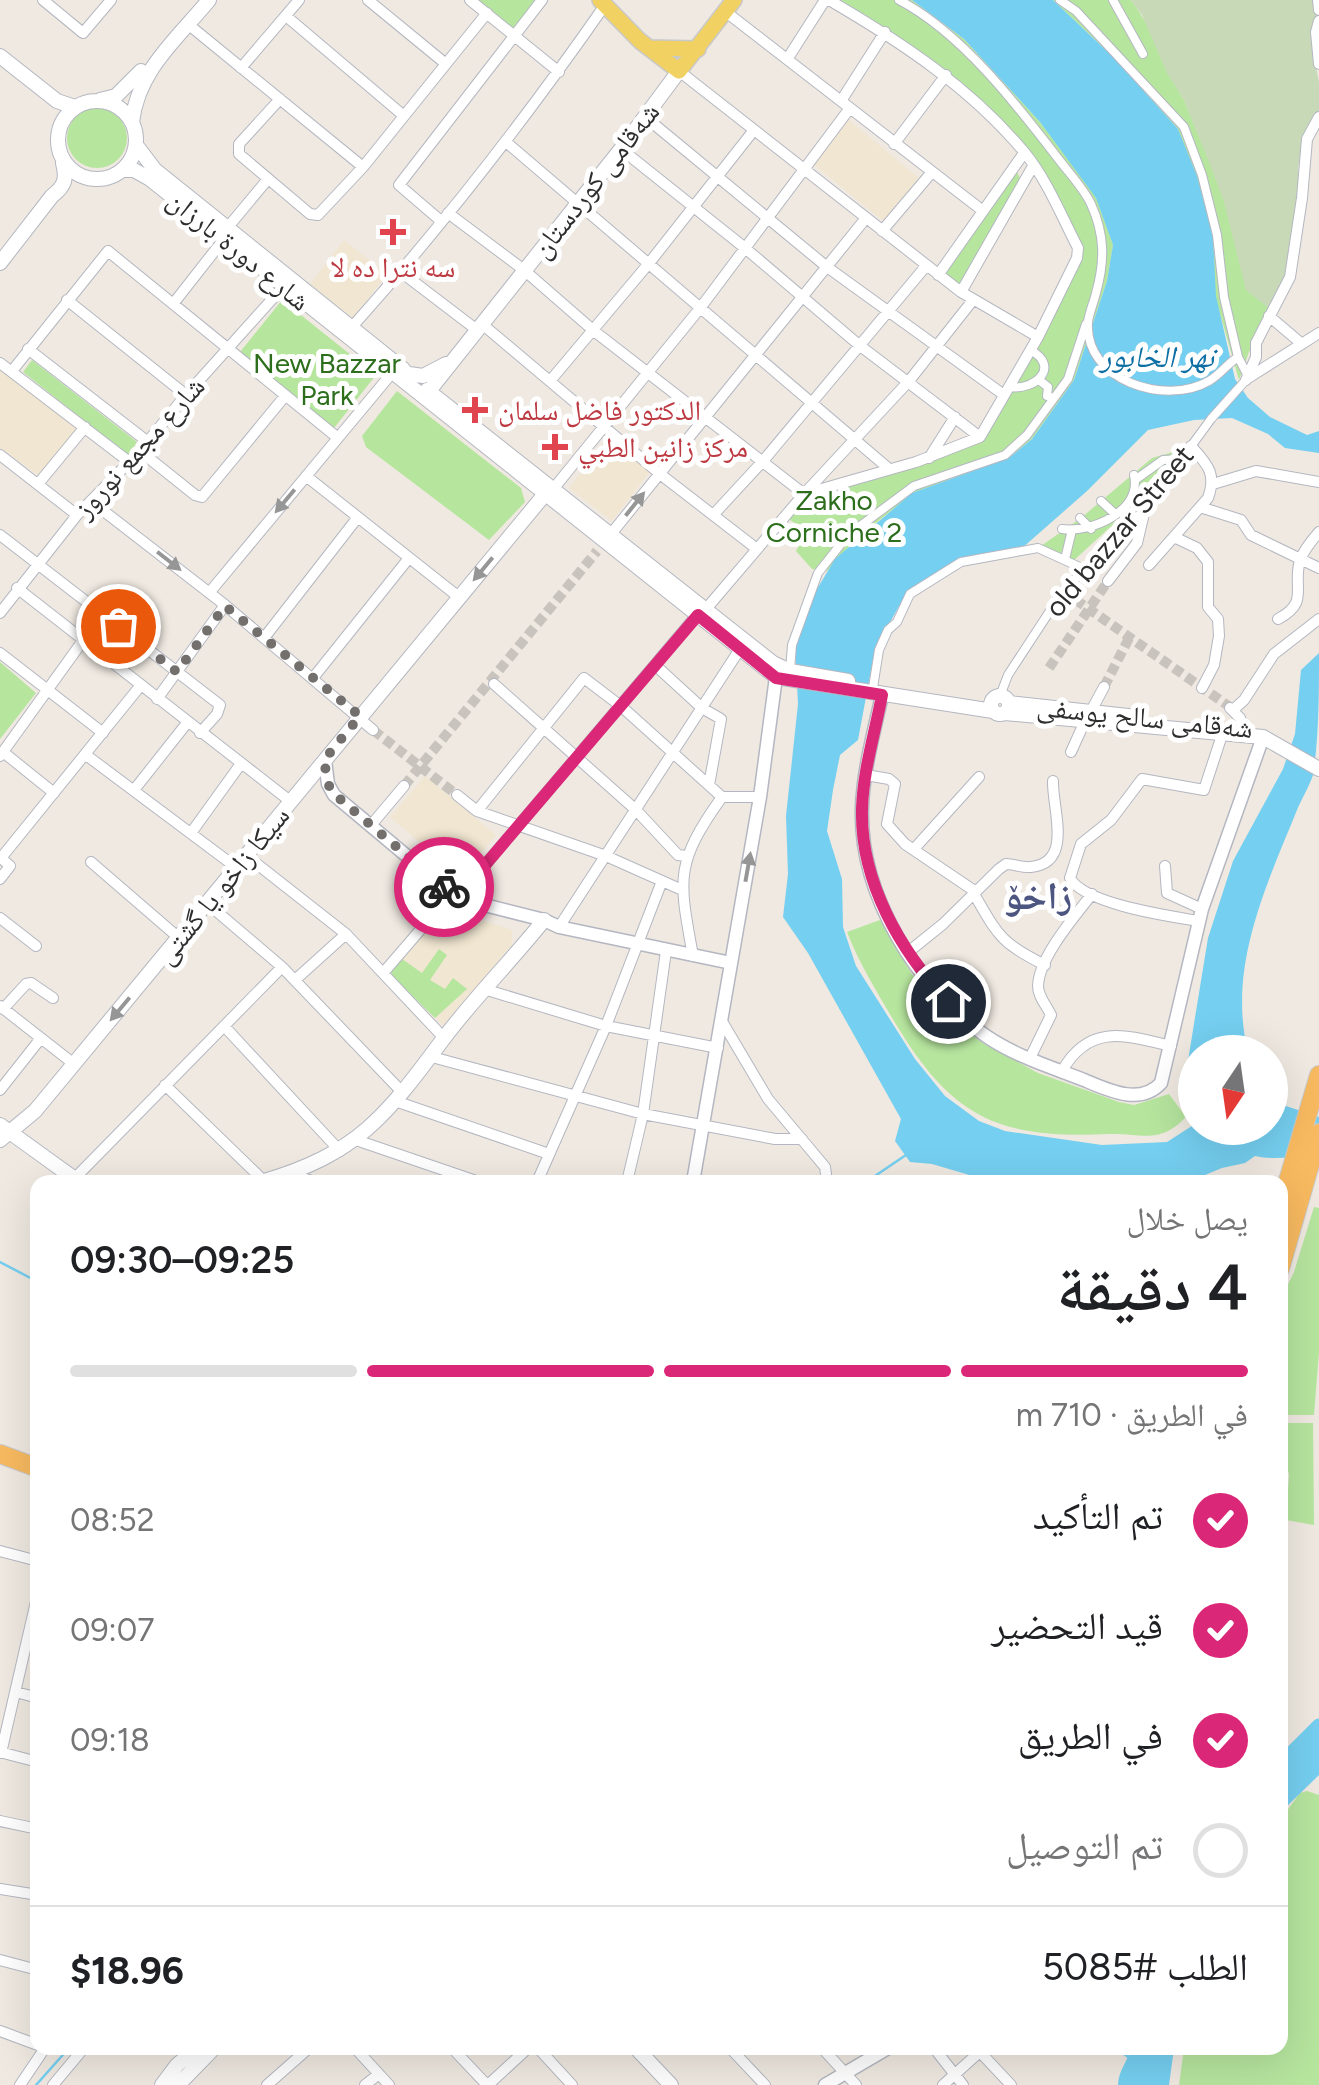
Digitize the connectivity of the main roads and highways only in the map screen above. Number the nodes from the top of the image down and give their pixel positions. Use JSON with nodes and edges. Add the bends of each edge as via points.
{"nodes":[{"id":1,"x":198,"y":0,"type":"edge"},
{"id":2,"x":209,"y":0,"type":"edge"},
{"id":3,"x":603,"y":2,"type":"edge"},
{"id":4,"x":728,"y":5,"type":"edge"},
{"id":5,"x":649,"y":48,"type":"junction"},
{"id":6,"x":698,"y":49,"type":"junction"},
{"id":7,"x":0,"y":56,"type":"edge"},
{"id":8,"x":0,"y":66,"type":"edge"},
{"id":9,"x":679,"y":71,"type":"junction"},
{"id":10,"x":100,"y":100,"type":"junction"},
{"id":11,"x":75,"y":107,"type":"junction"},
{"id":12,"x":132,"y":122,"type":"junction"},
{"id":13,"x":60,"y":126,"type":"junction"},
{"id":14,"x":136,"y":145,"type":"junction"},
{"id":15,"x":60,"y":153,"type":"junction"},
{"id":16,"x":123,"y":170,"type":"junction"},
{"id":17,"x":86,"y":178,"type":"junction"},
{"id":18,"x":52,"y":196,"type":"junction"},
{"id":19,"x":226,"y":233,"type":"junction"},
{"id":20,"x":0,"y":263,"type":"edge"},
{"id":21,"x":455,"y":358,"type":"junction"},
{"id":22,"x":409,"y":374,"type":"junction"},
{"id":23,"x":429,"y":391,"type":"junction"},
{"id":24,"x":545,"y":488,"type":"junction"},
{"id":25,"x":702,"y":612,"type":"junction"},
{"id":26,"x":784,"y":677,"type":"junction"},
{"id":27,"x":1088,"y":716,"type":"junction"},
{"id":28,"x":1272,"y":738,"type":"junction"},
{"id":29,"x":1319,"y":758,"type":"edge"},
{"id":30,"x":1319,"y":769,"type":"edge"},
{"id":31,"x":544,"y":920,"type":"road end"},
{"id":32,"x":1319,"y":1075,"type":"edge"},
{"id":33,"x":6,"y":1133,"type":"edge"},
{"id":34,"x":1319,"y":1133,"type":"edge"},
{"id":35,"x":0,"y":1156,"type":"edge"},
{"id":36,"x":1299,"y":1173,"type":"junction"},
{"id":37,"x":67,"y":1175,"type":"edge"},
{"id":38,"x":287,"y":1175,"type":"edge"},
{"id":39,"x":1288,"y":1193,"type":"edge"},
{"id":40,"x":1288,"y":1229,"type":"edge"},
{"id":41,"x":0,"y":1454,"type":"edge"},
{"id":42,"x":30,"y":1465,"type":"edge"},
{"id":43,"x":0,"y":1467,"type":"edge"},
{"id":44,"x":30,"y":1478,"type":"edge"},
{"id":45,"x":188,"y":2055,"type":"edge"},
{"id":46,"x":207,"y":2055,"type":"edge"},
{"id":47,"x":643,"y":2055,"type":"edge"},
{"id":48,"x":162,"y":2085,"type":"edge"},
{"id":49,"x":178,"y":2085,"type":"edge"},
{"id":50,"x":671,"y":2085,"type":"edge"}],
"edges":[{"from":1,"to":10,"type":"main road","via":[[133,82]]},
{"from":2,"to":12,"type":"main road","via":[[146,76]]},
{"from":3,"to":5,"type":"main road"},
{"from":4,"to":6,"type":"main road","name":"شەقامی کوردستان"},
{"from":5,"to":6,"type":"main road"},
{"from":5,"to":9,"type":"main road"},
{"from":6,"to":9,"type":"main road","name":"شەقامی کوردستان"},
{"from":7,"to":11,"type":"main road","via":[[57,102]]},
{"from":8,"to":13,"type":"main road","via":[[53,110]]},
{"from":9,"to":21,"type":"main road","name":"شەقامی کوردستان"},
{"from":10,"to":11,"type":"main road"},
{"from":10,"to":12,"type":"main road"},
{"from":11,"to":13,"type":"main road"},
{"from":12,"to":14,"type":"main road"},
{"from":13,"to":15,"type":"main road"},
{"from":14,"to":16,"type":"main road"},
{"from":14,"to":19,"type":"main road"},
{"from":15,"to":17,"type":"main road"},
{"from":15,"to":18,"type":"main road","via":[[66,176]]},
{"from":16,"to":17,"type":"main road"},
{"from":16,"to":19,"type":"main road","name":"شارع دورة بارزان","via":[[145,175]]},
{"from":17,"to":18,"type":"main road"},
{"from":18,"to":20,"type":"main road"},
{"from":19,"to":22,"type":"main road","name":"شارع دورة بارزان"},
{"from":19,"to":24,"type":"main road","name":"شارع دورة بارزان","via":[[368,361]]},
{"from":21,"to":22,"type":"main road","via":[[423,376]]},
{"from":21,"to":23,"type":"main road","name":"شەقامی کوردستان"},
{"from":22,"to":23,"type":"main road","name":"شارع دورة بارزان"},
{"from":23,"to":24,"type":"main road","name":"شارع دورة بارزان"},
{"from":24,"to":25,"type":"main road","via":[[604,542]]},
{"from":24,"to":33,"type":"main road","name":"سیکا زاخو یا گشتى","one_way":true,"via":[[208,904],[26,1120]]},
{"from":25,"to":26,"type":"main road","via":[[740,649]]},
{"from":25,"to":26,"type":"main road"},
{"from":26,"to":27,"type":"main road","name":"شەقامی سالح یوسفی"},
{"from":27,"to":28,"type":"main road","name":"شەقامی سالح یوسفی"},
{"from":27,"to":28,"type":"main road","name":"شەقامی سالح یوسفی","via":[[1262,729]]},
{"from":28,"to":29,"type":"main road"},
{"from":28,"to":30,"type":"main road"},
{"from":31,"to":38,"type":"main road","via":[[356,1140]]},
{"from":32,"to":36,"type":"highway"},
{"from":33,"to":35,"type":"main road","name":"سیکا زاخو یا گشتى"},
{"from":33,"to":37,"type":"main road"},
{"from":34,"to":36,"type":"highway"},
{"from":36,"to":39,"type":"highway"},
{"from":36,"to":40,"type":"highway"},
{"from":41,"to":42,"type":"highway"},
{"from":43,"to":44,"type":"highway"},
{"from":45,"to":48,"type":"main road"},
{"from":46,"to":49,"type":"main road"},
{"from":47,"to":50,"type":"main road"}]}
